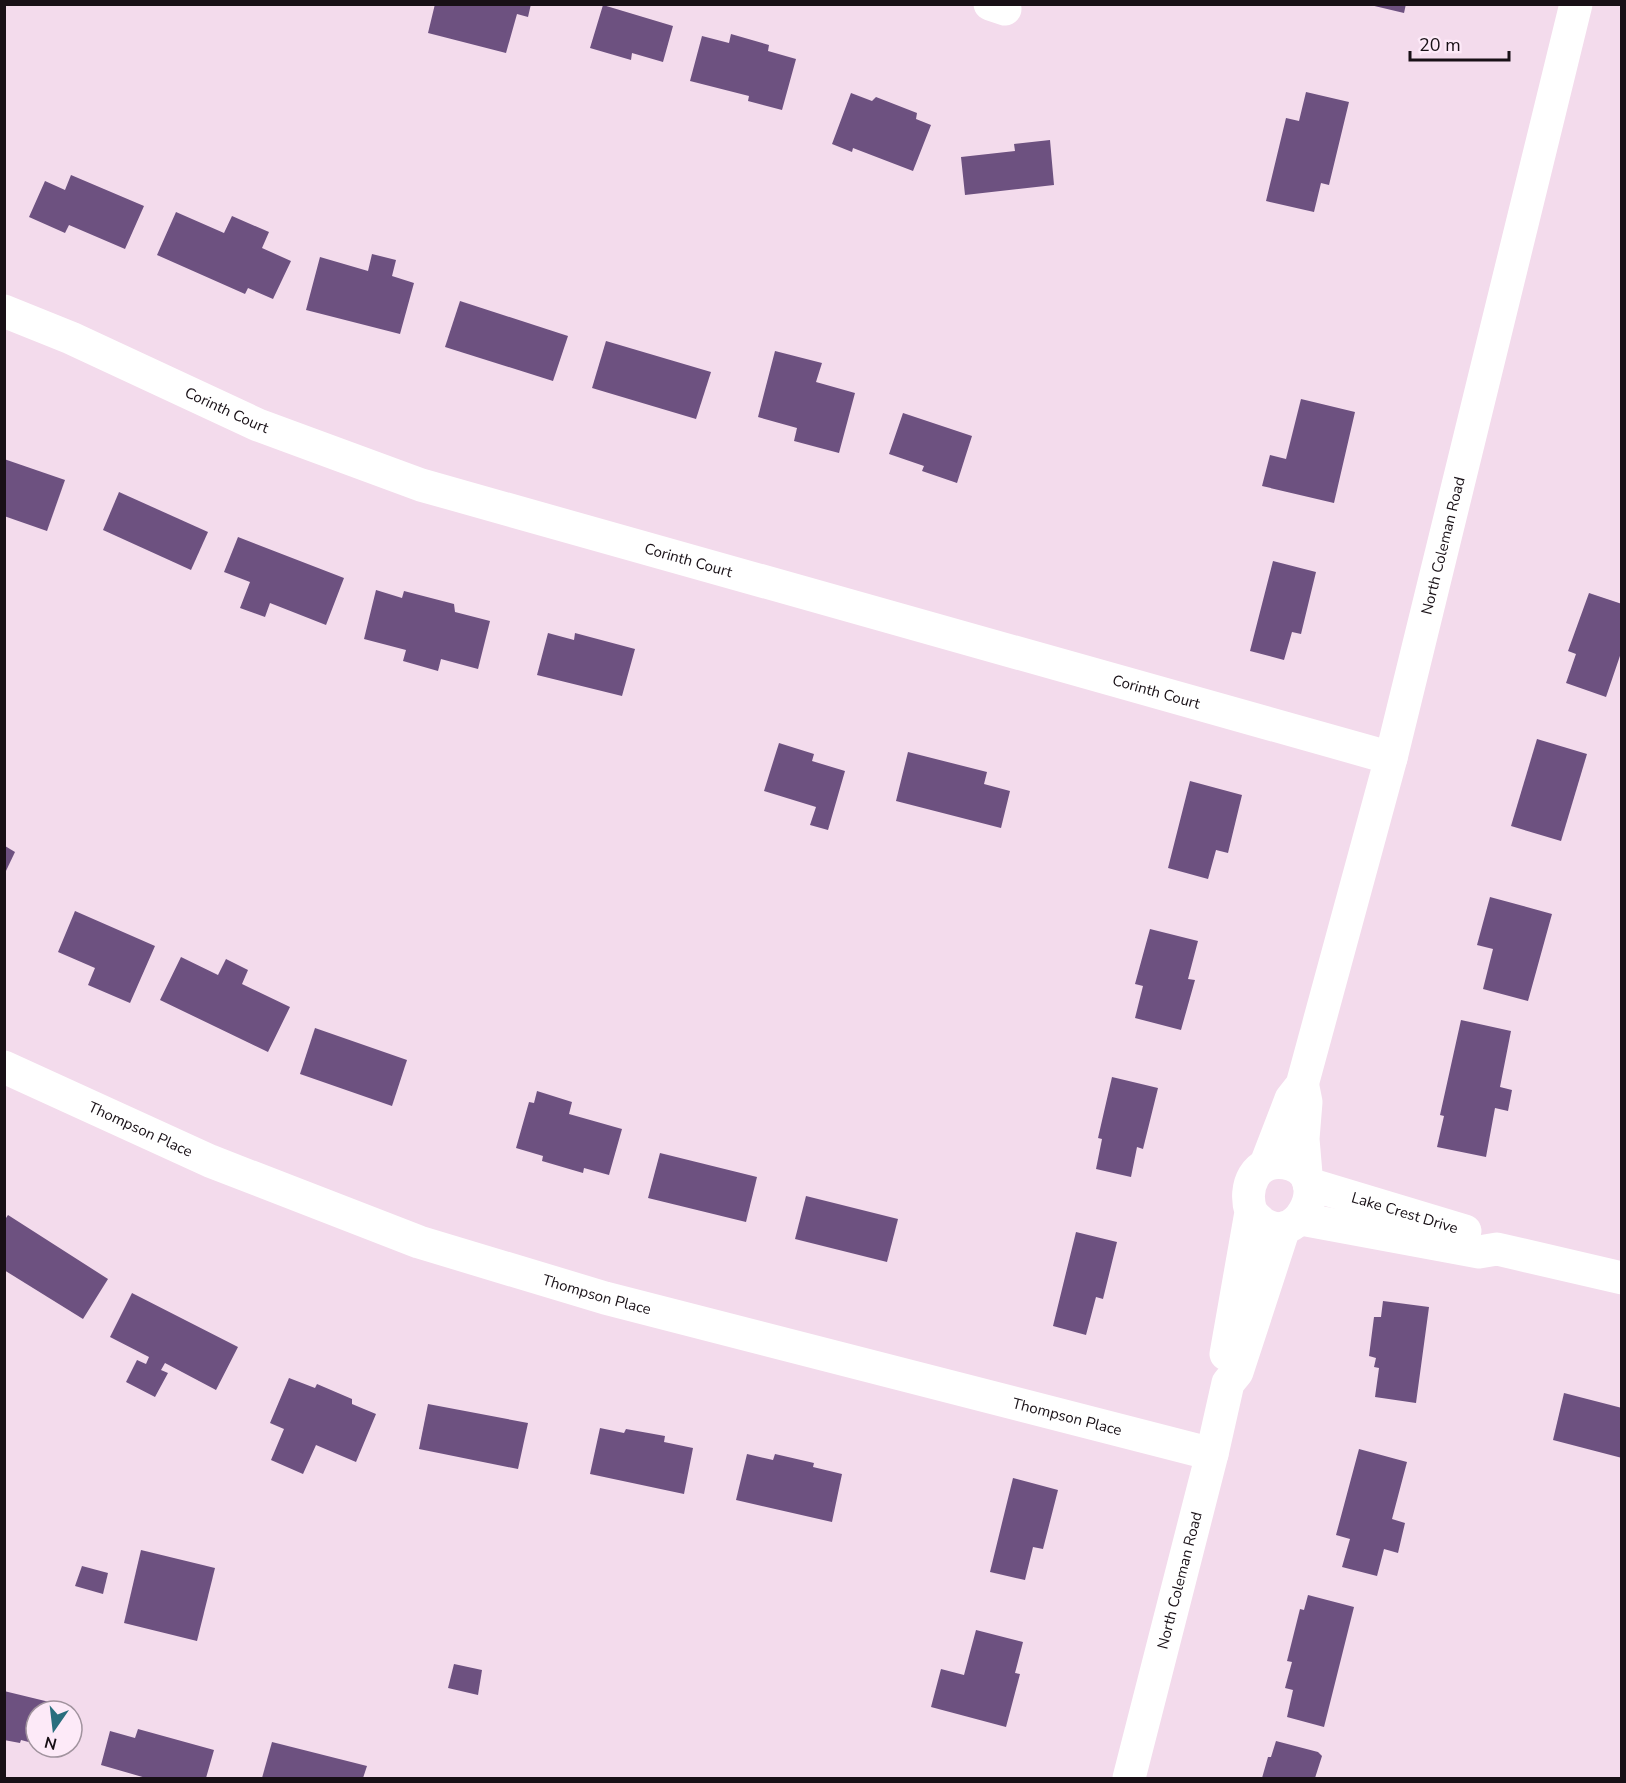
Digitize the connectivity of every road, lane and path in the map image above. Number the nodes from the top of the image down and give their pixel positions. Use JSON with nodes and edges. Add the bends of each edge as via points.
{"nodes":[{"id":1,"x":1576,"y":4,"type":"edge"},
{"id":2,"x":4,"y":311,"type":"edge"},
{"id":3,"x":1391,"y":758,"type":"junction"},
{"id":4,"x":4,"y":1066,"type":"edge"},
{"id":5,"x":1302,"y":1085,"type":"junction"},
{"id":6,"x":1266,"y":1164,"type":"junction"},
{"id":7,"x":1308,"y":1179,"type":"junction"},
{"id":8,"x":1251,"y":1212,"type":"junction"},
{"id":9,"x":1292,"y":1223,"type":"junction"},
{"id":10,"x":1497,"y":1249,"type":"junction"},
{"id":11,"x":1622,"y":1278,"type":"edge"},
{"id":12,"x":1228,"y":1383,"type":"junction"},
{"id":13,"x":1212,"y":1454,"type":"junction"},
{"id":14,"x":1129,"y":1779,"type":"edge"}],
"edges":[{"from":1,"to":3,"type":"street","name":"North Coleman Road"},
{"from":2,"to":3,"type":"street","name":"Corinth Court","via":[[258,425],[421,485]]},
{"from":3,"to":5,"type":"street","name":"North Coleman Road"},
{"from":4,"to":13,"type":"street","name":"Thompson Place","via":[[210,1161],[418,1242],[605,1298]]},
{"from":5,"to":6,"type":"street","name":"North Coleman Road","via":[[1291,1099]]},
{"from":5,"to":7,"type":"street","name":"North Coleman Road"},
{"from":6,"to":7,"type":"street","via":[[1287,1163],[1298,1167]]},
{"from":6,"to":8,"type":"street","via":[[1250,1183],[1247,1199]]},
{"from":7,"to":9,"type":"street","via":[[1307,1208]]},
{"from":7,"to":10,"type":"street","name":"Lake Crest Drive","via":[[1482,1236]]},
{"from":8,"to":9,"type":"street","via":[[1269,1227]]},
{"from":8,"to":12,"type":"street","name":"North Coleman Road","via":[[1223,1369]]},
{"from":9,"to":10,"type":"street","name":"Lake Crest Drive","via":[[1479,1252]]},
{"from":9,"to":12,"type":"street","name":"North Coleman Road","via":[[1237,1372]]},
{"from":10,"to":11,"type":"street","name":"Lake Crest Drive"},
{"from":12,"to":13,"type":"street","name":"North Coleman Road"},
{"from":13,"to":14,"type":"street","name":"North Coleman Road"}]}
